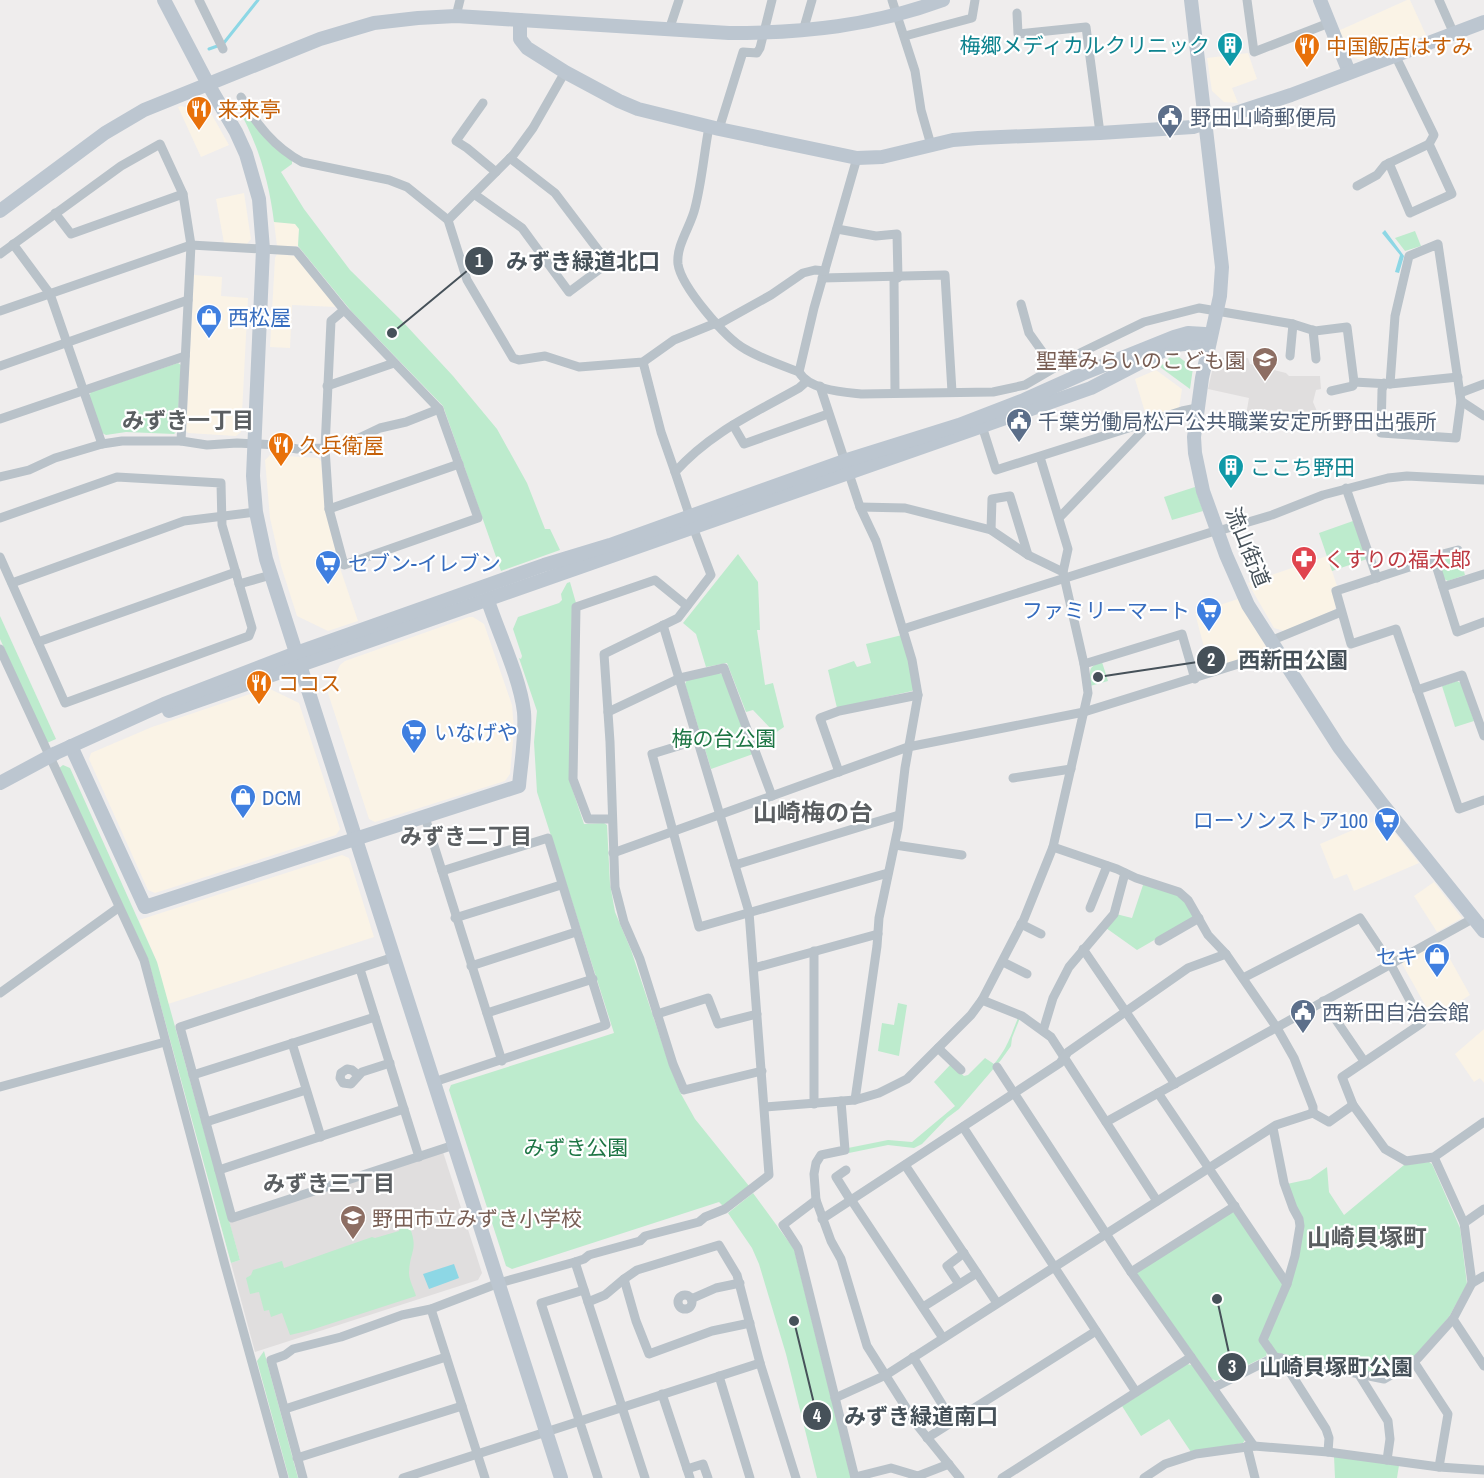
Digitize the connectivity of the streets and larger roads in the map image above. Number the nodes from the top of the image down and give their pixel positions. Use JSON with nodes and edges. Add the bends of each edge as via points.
{"nodes":[{"id":1,"x":164,"y":0,"type":"edge"},
{"id":2,"x":199,"y":0,"type":"edge"},
{"id":3,"x":460,"y":0,"type":"edge"},
{"id":4,"x":679,"y":0,"type":"edge"},
{"id":5,"x":772,"y":0,"type":"edge"},
{"id":6,"x":812,"y":0,"type":"edge"},
{"id":7,"x":892,"y":0,"type":"edge"},
{"id":8,"x":942,"y":0,"type":"edge"},
{"id":9,"x":975,"y":0,"type":"edge"},
{"id":10,"x":1191,"y":0,"type":"edge"},
{"id":11,"x":1247,"y":0,"type":"edge"},
{"id":12,"x":1320,"y":0,"type":"edge"},
{"id":13,"x":1439,"y":0,"type":"edge"},
{"id":14,"x":1017,"y":13,"type":"dead end"},
{"id":15,"x":898,"y":15,"type":"junction"},
{"id":16,"x":456,"y":16,"type":"junction"},
{"id":17,"x":520,"y":20,"type":"junction"},
{"id":18,"x":1484,"y":22,"type":"edge"},
{"id":19,"x":1329,"y":23,"type":"junction"},
{"id":20,"x":669,"y":30,"type":"junction"},
{"id":21,"x":803,"y":31,"type":"junction"},
{"id":22,"x":763,"y":33,"type":"junction"},
{"id":23,"x":1454,"y":34,"type":"junction"},
{"id":24,"x":905,"y":36,"type":"junction"},
{"id":25,"x":223,"y":49,"type":"dead end"},
{"id":26,"x":1395,"y":55,"type":"junction"},
{"id":27,"x":565,"y":72,"type":"junction"},
{"id":28,"x":1349,"y":72,"type":"junction"},
{"id":29,"x":208,"y":84,"type":"junction"},
{"id":30,"x":241,"y":97,"type":"dead end"},
{"id":31,"x":483,"y":103,"type":"dead end"},
{"id":32,"x":1206,"y":124,"type":"junction"},
{"id":33,"x":714,"y":128,"type":"junction"},
{"id":34,"x":1100,"y":133,"type":"junction"},
{"id":35,"x":1429,"y":144,"type":"junction"},
{"id":36,"x":931,"y":145,"type":"junction"},
{"id":37,"x":510,"y":158,"type":"junction"},
{"id":38,"x":857,"y":158,"type":"junction"},
{"id":39,"x":1389,"y":163,"type":"junction"},
{"id":40,"x":496,"y":172,"type":"junction"},
{"id":41,"x":1357,"y":186,"type":"dead end"},
{"id":42,"x":183,"y":194,"type":"junction"},
{"id":43,"x":474,"y":194,"type":"junction"},
{"id":44,"x":0,"y":211,"type":"edge"},
{"id":45,"x":55,"y":213,"type":"junction"},
{"id":46,"x":448,"y":220,"type":"junction"},
{"id":47,"x":837,"y":229,"type":"junction"},
{"id":48,"x":13,"y":244,"type":"junction"},
{"id":49,"x":191,"y":245,"type":"junction"},
{"id":50,"x":263,"y":249,"type":"junction"},
{"id":51,"x":0,"y":254,"type":"edge"},
{"id":52,"x":824,"y":274,"type":"junction"},
{"id":53,"x":896,"y":278,"type":"junction"},
{"id":54,"x":50,"y":294,"type":"junction"},
{"id":55,"x":188,"y":300,"type":"junction"},
{"id":56,"x":1021,"y":304,"type":"dead end"},
{"id":57,"x":344,"y":310,"type":"junction"},
{"id":58,"x":1216,"y":310,"type":"junction"},
{"id":59,"x":0,"y":311,"type":"edge"},
{"id":60,"x":717,"y":324,"type":"junction"},
{"id":61,"x":1293,"y":324,"type":"junction"},
{"id":62,"x":1313,"y":330,"type":"junction"},
{"id":63,"x":1209,"y":340,"type":"junction"},
{"id":64,"x":67,"y":343,"type":"junction"},
{"id":65,"x":185,"y":356,"type":"junction"},
{"id":66,"x":1290,"y":356,"type":"dead end"},
{"id":67,"x":1316,"y":359,"type":"dead end"},
{"id":68,"x":643,"y":362,"type":"junction"},
{"id":69,"x":394,"y":363,"type":"junction"},
{"id":70,"x":0,"y":366,"type":"edge"},
{"id":71,"x":1054,"y":368,"type":"junction"},
{"id":72,"x":800,"y":372,"type":"junction"},
{"id":73,"x":1458,"y":377,"type":"junction"},
{"id":74,"x":807,"y":381,"type":"junction"},
{"id":75,"x":1354,"y":382,"type":"junction"},
{"id":76,"x":1387,"y":384,"type":"junction"},
{"id":77,"x":1484,"y":384,"type":"edge"},
{"id":78,"x":327,"y":386,"type":"junction"},
{"id":79,"x":820,"y":386,"type":"junction"},
{"id":80,"x":83,"y":391,"type":"junction"},
{"id":81,"x":1028,"y":391,"type":"junction"},
{"id":82,"x":1331,"y":391,"type":"dead end"},
{"id":83,"x":952,"y":392,"type":"junction"},
{"id":84,"x":896,"y":393,"type":"junction"},
{"id":85,"x":1461,"y":397,"type":"junction"},
{"id":86,"x":1197,"y":408,"type":"junction"},
{"id":87,"x":439,"y":409,"type":"junction"},
{"id":88,"x":828,"y":414,"type":"junction"},
{"id":89,"x":1484,"y":416,"type":"edge"},
{"id":90,"x":0,"y":419,"type":"edge"},
{"id":91,"x":1153,"y":420,"type":"junction"},
{"id":92,"x":733,"y":425,"type":"junction"},
{"id":93,"x":982,"y":426,"type":"junction"},
{"id":94,"x":1121,"y":431,"type":"junction"},
{"id":95,"x":181,"y":441,"type":"junction"},
{"id":96,"x":102,"y":444,"type":"junction"},
{"id":97,"x":253,"y":444,"type":"junction"},
{"id":98,"x":1127,"y":446,"type":"junction"},
{"id":99,"x":325,"y":448,"type":"junction"},
{"id":100,"x":1040,"y":457,"type":"junction"},
{"id":101,"x":459,"y":464,"type":"junction"},
{"id":102,"x":846,"y":468,"type":"junction"},
{"id":103,"x":675,"y":472,"type":"junction"},
{"id":104,"x":0,"y":477,"type":"edge"},
{"id":105,"x":1484,"y":480,"type":"edge"},
{"id":106,"x":1346,"y":488,"type":"junction"},
{"id":107,"x":860,"y":507,"type":"junction"},
{"id":108,"x":329,"y":509,"type":"junction"},
{"id":109,"x":256,"y":512,"type":"junction"},
{"id":110,"x":222,"y":516,"type":"junction"},
{"id":111,"x":1060,"y":517,"type":"junction"},
{"id":112,"x":0,"y":518,"type":"edge"},
{"id":113,"x":691,"y":522,"type":"junction"},
{"id":114,"x":991,"y":530,"type":"junction"},
{"id":115,"x":1218,"y":531,"type":"junction"},
{"id":116,"x":1458,"y":550,"type":"dead end"},
{"id":117,"x":1028,"y":555,"type":"junction"},
{"id":118,"x":0,"y":557,"type":"edge"},
{"id":119,"x":1434,"y":559,"type":"junction"},
{"id":120,"x":236,"y":572,"type":"junction"},
{"id":121,"x":271,"y":574,"type":"junction"},
{"id":122,"x":1484,"y":574,"type":"edge"},
{"id":123,"x":1063,"y":576,"type":"junction"},
{"id":124,"x":1377,"y":578,"type":"junction"},
{"id":125,"x":12,"y":583,"type":"junction"},
{"id":126,"x":239,"y":584,"type":"junction"},
{"id":127,"x":1443,"y":587,"type":"junction"},
{"id":128,"x":488,"y":601,"type":"junction"},
{"id":129,"x":687,"y":606,"type":"junction"},
{"id":130,"x":1341,"y":612,"type":"junction"},
{"id":131,"x":1484,"y":622,"type":"edge"},
{"id":132,"x":663,"y":625,"type":"junction"},
{"id":133,"x":903,"y":629,"type":"junction"},
{"id":134,"x":38,"y":642,"type":"junction"},
{"id":135,"x":1273,"y":647,"type":"junction"},
{"id":136,"x":0,"y":649,"type":"edge"},
{"id":137,"x":298,"y":659,"type":"junction"},
{"id":138,"x":1084,"y":664,"type":"junction"},
{"id":139,"x":680,"y":678,"type":"junction"},
{"id":140,"x":1195,"y":679,"type":"junction"},
{"id":141,"x":1417,"y":690,"type":"junction"},
{"id":142,"x":918,"y":695,"type":"junction"},
{"id":143,"x":608,"y":712,"type":"junction"},
{"id":144,"x":1084,"y":712,"type":"junction"},
{"id":145,"x":1484,"y":736,"type":"edge"},
{"id":146,"x":698,"y":740,"type":"junction"},
{"id":147,"x":71,"y":746,"type":"junction"},
{"id":148,"x":908,"y":747,"type":"junction"},
{"id":149,"x":48,"y":757,"type":"junction"},
{"id":150,"x":1071,"y":769,"type":"junction"},
{"id":151,"x":840,"y":772,"type":"junction"},
{"id":152,"x":1013,"y":778,"type":"dead end"},
{"id":153,"x":0,"y":783,"type":"edge"},
{"id":154,"x":772,"y":796,"type":"junction"},
{"id":155,"x":1484,"y":800,"type":"edge"},
{"id":156,"x":720,"y":815,"type":"junction"},
{"id":157,"x":899,"y":815,"type":"junction"},
{"id":158,"x":425,"y":817,"type":"junction"},
{"id":159,"x":612,"y":819,"type":"junction"},
{"id":160,"x":672,"y":832,"type":"junction"},
{"id":161,"x":356,"y":839,"type":"junction"},
{"id":162,"x":895,"y":845,"type":"junction"},
{"id":163,"x":1053,"y":847,"type":"junction"},
{"id":164,"x":613,"y":853,"type":"junction"},
{"id":165,"x":962,"y":855,"type":"dead end"},
{"id":166,"x":735,"y":865,"type":"junction"},
{"id":167,"x":1107,"y":866,"type":"junction"},
{"id":168,"x":442,"y":871,"type":"junction"},
{"id":169,"x":888,"y":873,"type":"junction"},
{"id":170,"x":1125,"y":873,"type":"junction"},
{"id":171,"x":561,"y":885,"type":"junction"},
{"id":172,"x":118,"y":908,"type":"junction"},
{"id":173,"x":1090,"y":908,"type":"dead end"},
{"id":174,"x":749,"y":912,"type":"junction"},
{"id":175,"x":455,"y":918,"type":"junction"},
{"id":176,"x":1198,"y":918,"type":"junction"},
{"id":177,"x":1480,"y":923,"type":"edge"},
{"id":178,"x":1021,"y":924,"type":"junction"},
{"id":179,"x":576,"y":932,"type":"junction"},
{"id":180,"x":878,"y":934,"type":"junction"},
{"id":181,"x":1041,"y":934,"type":"dead end"},
{"id":182,"x":1160,"y":940,"type":"dead end"},
{"id":183,"x":1083,"y":949,"type":"junction"},
{"id":184,"x":814,"y":951,"type":"junction"},
{"id":185,"x":1226,"y":954,"type":"junction"},
{"id":186,"x":394,"y":957,"type":"junction"},
{"id":187,"x":1003,"y":962,"type":"junction"},
{"id":188,"x":1390,"y":963,"type":"junction"},
{"id":189,"x":471,"y":966,"type":"junction"},
{"id":190,"x":754,"y":968,"type":"junction"},
{"id":191,"x":360,"y":969,"type":"junction"},
{"id":192,"x":1027,"y":974,"type":"dead end"},
{"id":193,"x":1243,"y":978,"type":"junction"},
{"id":194,"x":593,"y":979,"type":"junction"},
{"id":195,"x":0,"y":993,"type":"edge"},
{"id":196,"x":982,"y":1000,"type":"junction"},
{"id":197,"x":1323,"y":1001,"type":"junction"},
{"id":198,"x":1126,"y":1012,"type":"junction"},
{"id":199,"x":487,"y":1013,"type":"junction"},
{"id":200,"x":657,"y":1014,"type":"junction"},
{"id":201,"x":757,"y":1014,"type":"junction"},
{"id":202,"x":375,"y":1017,"type":"junction"},
{"id":203,"x":1277,"y":1028,"type":"junction"},
{"id":204,"x":1043,"y":1031,"type":"junction"},
{"id":205,"x":165,"y":1042,"type":"junction"},
{"id":206,"x":292,"y":1043,"type":"junction"},
{"id":207,"x":938,"y":1048,"type":"junction"},
{"id":208,"x":1064,"y":1057,"type":"junction"},
{"id":209,"x":502,"y":1061,"type":"junction"},
{"id":210,"x":1364,"y":1061,"type":"junction"},
{"id":211,"x":390,"y":1063,"type":"junction"},
{"id":212,"x":997,"y":1068,"type":"dead end"},
{"id":213,"x":961,"y":1070,"type":"dead end"},
{"id":214,"x":762,"y":1071,"type":"junction"},
{"id":215,"x":193,"y":1075,"type":"junction"},
{"id":216,"x":358,"y":1075,"type":"dead end"},
{"id":217,"x":434,"y":1082,"type":"junction"},
{"id":218,"x":1175,"y":1084,"type":"junction"},
{"id":219,"x":0,"y":1086,"type":"edge"},
{"id":220,"x":306,"y":1090,"type":"junction"},
{"id":221,"x":1014,"y":1094,"type":"junction"},
{"id":222,"x":1158,"y":1094,"type":"junction"},
{"id":223,"x":855,"y":1100,"type":"junction"},
{"id":224,"x":841,"y":1101,"type":"junction"},
{"id":225,"x":814,"y":1104,"type":"junction"},
{"id":226,"x":1353,"y":1105,"type":"junction"},
{"id":227,"x":765,"y":1107,"type":"junction"},
{"id":228,"x":404,"y":1109,"type":"junction"},
{"id":229,"x":1313,"y":1113,"type":"junction"},
{"id":230,"x":206,"y":1122,"type":"junction"},
{"id":231,"x":1106,"y":1122,"type":"junction"},
{"id":232,"x":1484,"y":1122,"type":"edge"},
{"id":233,"x":963,"y":1127,"type":"junction"},
{"id":234,"x":1272,"y":1128,"type":"junction"},
{"id":235,"x":321,"y":1137,"type":"junction"},
{"id":236,"x":454,"y":1145,"type":"junction"},
{"id":237,"x":419,"y":1157,"type":"junction"},
{"id":238,"x":1434,"y":1157,"type":"junction"},
{"id":239,"x":905,"y":1165,"type":"junction"},
{"id":240,"x":1208,"y":1169,"type":"junction"},
{"id":241,"x":219,"y":1170,"type":"junction"},
{"id":242,"x":846,"y":1170,"type":"dead end"},
{"id":243,"x":816,"y":1200,"type":"junction"},
{"id":244,"x":852,"y":1201,"type":"junction"},
{"id":245,"x":1157,"y":1201,"type":"junction"},
{"id":246,"x":1234,"y":1206,"type":"junction"},
{"id":247,"x":1484,"y":1209,"type":"edge"},
{"id":248,"x":822,"y":1219,"type":"junction"},
{"id":249,"x":1464,"y":1223,"type":"junction"},
{"id":250,"x":1106,"y":1235,"type":"junction"},
{"id":251,"x":964,"y":1253,"type":"junction"},
{"id":252,"x":575,"y":1262,"type":"junction"},
{"id":253,"x":1055,"y":1266,"type":"junction"},
{"id":254,"x":1131,"y":1272,"type":"junction"},
{"id":255,"x":977,"y":1273,"type":"junction"},
{"id":256,"x":1484,"y":1276,"type":"edge"},
{"id":257,"x":624,"y":1279,"type":"junction"},
{"id":258,"x":499,"y":1283,"type":"junction"},
{"id":259,"x":740,"y":1283,"type":"junction"},
{"id":260,"x":1472,"y":1283,"type":"junction"},
{"id":261,"x":959,"y":1284,"type":"junction"},
{"id":262,"x":1287,"y":1284,"type":"junction"},
{"id":263,"x":584,"y":1290,"type":"junction"},
{"id":264,"x":691,"y":1299,"type":"dead end"},
{"id":265,"x":588,"y":1302,"type":"junction"},
{"id":266,"x":997,"y":1303,"type":"junction"},
{"id":267,"x":923,"y":1307,"type":"junction"},
{"id":268,"x":431,"y":1309,"type":"junction"},
{"id":269,"x":1453,"y":1319,"type":"junction"},
{"id":270,"x":750,"y":1323,"type":"junction"},
{"id":271,"x":1096,"y":1330,"type":"junction"},
{"id":272,"x":943,"y":1338,"type":"junction"},
{"id":273,"x":446,"y":1357,"type":"junction"},
{"id":274,"x":913,"y":1357,"type":"junction"},
{"id":275,"x":1191,"y":1357,"type":"junction"},
{"id":276,"x":1278,"y":1358,"type":"junction"},
{"id":277,"x":1414,"y":1362,"type":"junction"},
{"id":278,"x":760,"y":1363,"type":"junction"},
{"id":279,"x":1484,"y":1366,"type":"edge"},
{"id":280,"x":1358,"y":1373,"type":"junction"},
{"id":281,"x":886,"y":1375,"type":"junction"},
{"id":282,"x":719,"y":1376,"type":"junction"},
{"id":283,"x":1213,"y":1388,"type":"junction"},
{"id":284,"x":1136,"y":1392,"type":"junction"},
{"id":285,"x":662,"y":1394,"type":"junction"},
{"id":286,"x":835,"y":1398,"type":"junction"},
{"id":287,"x":462,"y":1406,"type":"junction"},
{"id":288,"x":622,"y":1407,"type":"junction"},
{"id":289,"x":285,"y":1409,"type":"junction"},
{"id":290,"x":580,"y":1421,"type":"junction"},
{"id":291,"x":953,"y":1422,"type":"junction"},
{"id":292,"x":547,"y":1432,"type":"junction"},
{"id":293,"x":927,"y":1438,"type":"junction"},
{"id":294,"x":1251,"y":1446,"type":"junction"},
{"id":295,"x":1328,"y":1452,"type":"junction"},
{"id":296,"x":478,"y":1454,"type":"junction"},
{"id":297,"x":297,"y":1458,"type":"junction"},
{"id":298,"x":1387,"y":1460,"type":"junction"},
{"id":299,"x":949,"y":1464,"type":"junction"},
{"id":300,"x":1439,"y":1467,"type":"junction"},
{"id":301,"x":1484,"y":1470,"type":"edge"},
{"id":302,"x":689,"y":1474,"type":"edge"},
{"id":303,"x":855,"y":1477,"type":"edge"},
{"id":304,"x":284,"y":1478,"type":"edge"},
{"id":305,"x":303,"y":1478,"type":"edge"},
{"id":306,"x":403,"y":1478,"type":"edge"},
{"id":307,"x":485,"y":1478,"type":"edge"},
{"id":308,"x":561,"y":1478,"type":"edge"},
{"id":309,"x":598,"y":1478,"type":"edge"},
{"id":310,"x":645,"y":1478,"type":"edge"},
{"id":311,"x":708,"y":1478,"type":"edge"},
{"id":312,"x":750,"y":1478,"type":"edge"},
{"id":313,"x":796,"y":1478,"type":"edge"},
{"id":314,"x":960,"y":1478,"type":"edge"},
{"id":315,"x":1002,"y":1478,"type":"edge"},
{"id":316,"x":1144,"y":1478,"type":"edge"},
{"id":317,"x":1255,"y":1478,"type":"edge"}],
"edges":[{"from":1,"to":29,"type":"street"},
{"from":2,"to":25,"type":"street"},
{"from":3,"to":16,"type":"street"},
{"from":4,"to":20,"type":"street"},
{"from":5,"to":22,"type":"street"},
{"from":6,"to":21,"type":"street"},
{"from":7,"to":15,"type":"street"},
{"from":8,"to":15,"type":"street"},
{"from":9,"to":24,"type":"street","via":[[972,18]]},
{"from":10,"to":32,"type":"street","name":"流山街道"},
{"from":11,"to":19,"type":"street","via":[[1254,52]]},
{"from":12,"to":19,"type":"street"},
{"from":13,"to":23,"type":"street"},
{"from":14,"to":34,"type":"street","via":[[1018,34],[1086,27]]},
{"from":15,"to":21,"type":"street"},
{"from":15,"to":24,"type":"street"},
{"from":16,"to":17,"type":"street"},
{"from":16,"to":29,"type":"street","via":[[395,20],[351,29]]},
{"from":17,"to":20,"type":"street"},
{"from":17,"to":27,"type":"street","via":[[522,43]]},
{"from":18,"to":23,"type":"street"},
{"from":19,"to":28,"type":"street"},
{"from":20,"to":22,"type":"street"},
{"from":21,"to":22,"type":"street"},
{"from":22,"to":33,"type":"street","via":[[757,53],[743,52],[732,92]]},
{"from":23,"to":26,"type":"street"},
{"from":24,"to":36,"type":"street"},
{"from":26,"to":28,"type":"street"},
{"from":26,"to":35,"type":"street","via":[[1434,135]]},
{"from":27,"to":33,"type":"street","via":[[638,109]]},
{"from":27,"to":37,"type":"street","via":[[533,128]]},
{"from":28,"to":32,"type":"street"},
{"from":29,"to":44,"type":"street","via":[[125,119]]},
{"from":29,"to":50,"type":"street","via":[[236,132],[249,164],[259,199]]},
{"from":30,"to":46,"type":"street","via":[[259,126],[291,156],[302,162],[398,183]]},
{"from":31,"to":40,"type":"street","via":[[456,141]]},
{"from":32,"to":34,"type":"street"},
{"from":32,"to":58,"type":"street","name":"流山街道","via":[[1222,267]]},
{"from":33,"to":38,"type":"street"},
{"from":33,"to":60,"type":"street","via":[[678,262],[688,287]]},
{"from":34,"to":36,"type":"street","via":[[978,138]]},
{"from":35,"to":39,"type":"street"},
{"from":35,"to":39,"type":"street","via":[[1452,194],[1410,213]]},
{"from":36,"to":38,"type":"street","via":[[882,157]]},
{"from":37,"to":40,"type":"street"},
{"from":37,"to":43,"type":"street","via":[[555,193],[608,264],[569,292],[522,228]]},
{"from":38,"to":47,"type":"street"},
{"from":39,"to":41,"type":"street"},
{"from":40,"to":43,"type":"street"},
{"from":42,"to":45,"type":"street","via":[[71,234]]},
{"from":42,"to":45,"type":"street","via":[[160,144],[121,166]]},
{"from":42,"to":49,"type":"street"},
{"from":43,"to":46,"type":"street"},
{"from":45,"to":48,"type":"street"},
{"from":46,"to":68,"type":"street","via":[[467,280],[513,358],[545,356],[579,367]]},
{"from":47,"to":52,"type":"street"},
{"from":47,"to":53,"type":"street","via":[[876,236],[897,234]]},
{"from":48,"to":51,"type":"street"},
{"from":48,"to":54,"type":"street"},
{"from":49,"to":50,"type":"street"},
{"from":49,"to":54,"type":"street"},
{"from":49,"to":55,"type":"street"},
{"from":50,"to":57,"type":"street","via":[[296,251]]},
{"from":50,"to":97,"type":"street"},
{"from":52,"to":53,"type":"street"},
{"from":52,"to":60,"type":"street","via":[[815,270],[803,273]]},
{"from":52,"to":72,"type":"street"},
{"from":53,"to":83,"type":"street","via":[[945,275]]},
{"from":53,"to":84,"type":"street"},
{"from":54,"to":59,"type":"street"},
{"from":54,"to":64,"type":"street"},
{"from":55,"to":64,"type":"street"},
{"from":55,"to":65,"type":"street"},
{"from":56,"to":71,"type":"street","via":[[1029,333]]},
{"from":57,"to":69,"type":"street"},
{"from":57,"to":78,"type":"street","via":[[331,321]]},
{"from":58,"to":61,"type":"street"},
{"from":58,"to":63,"type":"street","name":"流山街道"},
{"from":58,"to":71,"type":"street","via":[[1199,308],[1144,322]]},
{"from":60,"to":68,"type":"street","via":[[674,340]]},
{"from":60,"to":72,"type":"street","via":[[744,349]]},
{"from":61,"to":62,"type":"street"},
{"from":61,"to":66,"type":"street"},
{"from":62,"to":67,"type":"street"},
{"from":62,"to":75,"type":"street","via":[[1347,327]]},
{"from":63,"to":81,"type":"street","via":[[1197,333],[1174,337]]},
{"from":63,"to":86,"type":"street","name":"流山街道"},
{"from":63,"to":93,"type":"street","via":[[1172,346],[1091,388]]},
{"from":64,"to":70,"type":"street"},
{"from":64,"to":80,"type":"street"},
{"from":65,"to":80,"type":"street"},
{"from":65,"to":95,"type":"street"},
{"from":68,"to":103,"type":"street"},
{"from":69,"to":78,"type":"street"},
{"from":69,"to":87,"type":"street"},
{"from":71,"to":81,"type":"street"},
{"from":72,"to":74,"type":"street"},
{"from":73,"to":76,"type":"street"},
{"from":73,"to":76,"type":"street","via":[[1438,244],[1409,256],[1395,316]]},
{"from":73,"to":85,"type":"street"},
{"from":74,"to":79,"type":"street"},
{"from":74,"to":92,"type":"street"},
{"from":75,"to":76,"type":"street"},
{"from":75,"to":82,"type":"street","via":[[1353,386]]},
{"from":76,"to":85,"type":"street","via":[[1382,390],[1381,434],[1456,438]]},
{"from":77,"to":85,"type":"street"},
{"from":78,"to":99,"type":"street"},
{"from":79,"to":84,"type":"street","via":[[861,394]]},
{"from":79,"to":88,"type":"street"},
{"from":80,"to":90,"type":"street"},
{"from":80,"to":96,"type":"street"},
{"from":81,"to":83,"type":"street"},
{"from":81,"to":102,"type":"street","via":[[958,425]]},
{"from":83,"to":84,"type":"street"},
{"from":85,"to":89,"type":"street"},
{"from":86,"to":91,"type":"street"},
{"from":86,"to":115,"type":"street","name":"流山街道","via":[[1195,453],[1203,491]]},
{"from":87,"to":99,"type":"street"},
{"from":87,"to":101,"type":"street"},
{"from":88,"to":92,"type":"street","via":[[744,444]]},
{"from":88,"to":102,"type":"street"},
{"from":91,"to":94,"type":"street"},
{"from":91,"to":98,"type":"street"},
{"from":92,"to":103,"type":"street","via":[[693,452]]},
{"from":93,"to":100,"type":"street","via":[[996,470]]},
{"from":93,"to":102,"type":"street"},
{"from":94,"to":98,"type":"street"},
{"from":94,"to":100,"type":"street"},
{"from":95,"to":96,"type":"street"},
{"from":95,"to":97,"type":"street"},
{"from":96,"to":104,"type":"street"},
{"from":97,"to":99,"type":"street"},
{"from":97,"to":109,"type":"street"},
{"from":98,"to":111,"type":"street"},
{"from":99,"to":108,"type":"street"},
{"from":100,"to":111,"type":"street"},
{"from":101,"to":108,"type":"street"},
{"from":101,"to":108,"type":"street","via":[[478,519],[344,565]]},
{"from":102,"to":107,"type":"street"},
{"from":102,"to":113,"type":"street"},
{"from":103,"to":113,"type":"street"},
{"from":105,"to":106,"type":"street","via":[[1407,476]]},
{"from":106,"to":115,"type":"street"},
{"from":106,"to":124,"type":"street"},
{"from":107,"to":114,"type":"street","via":[[906,508]]},
{"from":107,"to":133,"type":"street","via":[[876,541]]},
{"from":109,"to":110,"type":"street"},
{"from":109,"to":121,"type":"street"},
{"from":110,"to":112,"type":"street","via":[[221,483],[117,477]]},
{"from":110,"to":120,"type":"street"},
{"from":110,"to":125,"type":"street","via":[[184,521]]},
{"from":111,"to":123,"type":"street","via":[[1068,549]]},
{"from":113,"to":128,"type":"street"},
{"from":113,"to":129,"type":"street","via":[[711,575]]},
{"from":113,"to":137,"type":"street","via":[[527,571]]},
{"from":114,"to":117,"type":"street"},
{"from":114,"to":117,"type":"street","via":[[992,500],[1010,496]]},
{"from":115,"to":123,"type":"street"},
{"from":115,"to":135,"type":"street","name":"流山街道","via":[[1248,605]]},
{"from":116,"to":119,"type":"street"},
{"from":117,"to":123,"type":"street"},
{"from":118,"to":125,"type":"street"},
{"from":119,"to":124,"type":"street"},
{"from":119,"to":127,"type":"street"},
{"from":120,"to":126,"type":"street"},
{"from":120,"to":134,"type":"street"},
{"from":121,"to":126,"type":"street"},
{"from":121,"to":137,"type":"street"},
{"from":122,"to":127,"type":"street"},
{"from":123,"to":133,"type":"street"},
{"from":123,"to":138,"type":"street"},
{"from":124,"to":130,"type":"street","via":[[1336,591]]},
{"from":125,"to":134,"type":"street"},
{"from":126,"to":134,"type":"street","via":[[252,628],[249,636],[65,703]]},
{"from":127,"to":131,"type":"street","via":[[1457,632]]},
{"from":128,"to":137,"type":"street"},
{"from":128,"to":158,"type":"street","via":[[523,708],[519,786]]},
{"from":129,"to":132,"type":"street","via":[[678,618]]},
{"from":129,"to":159,"type":"street","via":[[655,580],[576,607],[573,779],[588,819]]},
{"from":130,"to":135,"type":"street"},
{"from":130,"to":141,"type":"street","via":[[1351,644],[1396,629]]},
{"from":132,"to":139,"type":"street"},
{"from":132,"to":143,"type":"street","via":[[604,654]]},
{"from":133,"to":142,"type":"street"},
{"from":135,"to":140,"type":"street"},
{"from":135,"to":177,"type":"street","name":"流山街道","via":[[1357,773]]},
{"from":136,"to":149,"type":"street"},
{"from":137,"to":147,"type":"street","via":[[186,695]]},
{"from":137,"to":161,"type":"street"},
{"from":138,"to":140,"type":"street","via":[[1182,634]]},
{"from":138,"to":144,"type":"street","via":[[1088,693]]},
{"from":139,"to":143,"type":"street"},
{"from":139,"to":146,"type":"street"},
{"from":139,"to":154,"type":"street","via":[[724,668]]},
{"from":140,"to":144,"type":"street"},
{"from":141,"to":145,"type":"street","via":[[1462,675]]},
{"from":141,"to":155,"type":"street","via":[[1459,809]]},
{"from":142,"to":148,"type":"street"},
{"from":142,"to":151,"type":"street","via":[[820,718]]},
{"from":143,"to":159,"type":"street"},
{"from":144,"to":148,"type":"street"},
{"from":144,"to":150,"type":"street"},
{"from":146,"to":156,"type":"street"},
{"from":146,"to":160,"type":"street","via":[[652,754]]},
{"from":147,"to":149,"type":"street"},
{"from":147,"to":161,"type":"street","via":[[145,907]]},
{"from":148,"to":151,"type":"street"},
{"from":148,"to":157,"type":"street"},
{"from":149,"to":153,"type":"street"},
{"from":149,"to":172,"type":"street"},
{"from":150,"to":152,"type":"street"},
{"from":150,"to":163,"type":"street"},
{"from":151,"to":154,"type":"street"},
{"from":154,"to":156,"type":"street"},
{"from":156,"to":160,"type":"street"},
{"from":156,"to":166,"type":"street"},
{"from":157,"to":162,"type":"street"},
{"from":157,"to":166,"type":"street"},
{"from":158,"to":161,"type":"street"},
{"from":158,"to":168,"type":"street"},
{"from":159,"to":164,"type":"street"},
{"from":160,"to":164,"type":"street"},
{"from":160,"to":174,"type":"street","via":[[699,927]]},
{"from":161,"to":186,"type":"street"},
{"from":162,"to":165,"type":"street"},
{"from":162,"to":169,"type":"street"},
{"from":163,"to":167,"type":"street"},
{"from":163,"to":178,"type":"street"},
{"from":164,"to":200,"type":"street","via":[[618,904]]},
{"from":166,"to":174,"type":"street"},
{"from":167,"to":170,"type":"street"},
{"from":167,"to":173,"type":"street"},
{"from":168,"to":171,"type":"street","via":[[548,838]]},
{"from":168,"to":175,"type":"street"},
{"from":169,"to":174,"type":"street"},
{"from":169,"to":180,"type":"street"},
{"from":170,"to":176,"type":"street","via":[[1179,892]]},
{"from":170,"to":183,"type":"street","via":[[1113,914]]},
{"from":171,"to":175,"type":"street"},
{"from":171,"to":179,"type":"street"},
{"from":172,"to":195,"type":"street"},
{"from":172,"to":205,"type":"street","via":[[144,960]]},
{"from":174,"to":190,"type":"street"},
{"from":175,"to":189,"type":"street"},
{"from":176,"to":182,"type":"street"},
{"from":176,"to":185,"type":"street"},
{"from":177,"to":188,"type":"street"},
{"from":178,"to":181,"type":"street"},
{"from":178,"to":187,"type":"street"},
{"from":179,"to":189,"type":"street"},
{"from":179,"to":194,"type":"street"},
{"from":180,"to":184,"type":"street"},
{"from":180,"to":223,"type":"street"},
{"from":183,"to":198,"type":"street"},
{"from":183,"to":204,"type":"street","via":[[1059,983]]},
{"from":184,"to":190,"type":"street"},
{"from":184,"to":225,"type":"street"},
{"from":185,"to":193,"type":"street"},
{"from":185,"to":198,"type":"street","via":[[1188,968]]},
{"from":186,"to":191,"type":"street"},
{"from":186,"to":217,"type":"street"},
{"from":187,"to":192,"type":"street"},
{"from":187,"to":196,"type":"street"},
{"from":188,"to":193,"type":"street","via":[[1360,918]]},
{"from":188,"to":197,"type":"street"},
{"from":188,"to":210,"type":"street","via":[[1422,1023]]},
{"from":189,"to":199,"type":"street"},
{"from":190,"to":201,"type":"street"},
{"from":191,"to":202,"type":"street"},
{"from":191,"to":215,"type":"street","via":[[180,1027]]},
{"from":193,"to":203,"type":"street"},
{"from":194,"to":199,"type":"street"},
{"from":194,"to":209,"type":"street","via":[[606,1026]]},
{"from":196,"to":204,"type":"street","via":[[1022,1016]]},
{"from":196,"to":207,"type":"street"},
{"from":197,"to":203,"type":"street"},
{"from":197,"to":210,"type":"street"},
{"from":198,"to":208,"type":"street"},
{"from":198,"to":218,"type":"street"},
{"from":199,"to":209,"type":"street"},
{"from":200,"to":201,"type":"street","via":[[708,998],[718,1024]]},
{"from":200,"to":214,"type":"street","via":[[684,1090]]},
{"from":201,"to":214,"type":"street"},
{"from":202,"to":206,"type":"street"},
{"from":202,"to":211,"type":"street"},
{"from":203,"to":218,"type":"street"},
{"from":203,"to":229,"type":"street","via":[[1294,1058]]},
{"from":204,"to":208,"type":"street"},
{"from":205,"to":219,"type":"street"},
{"from":205,"to":304,"type":"street"},
{"from":206,"to":215,"type":"street"},
{"from":206,"to":220,"type":"street"},
{"from":207,"to":213,"type":"street"},
{"from":207,"to":223,"type":"street","via":[[907,1079]]},
{"from":208,"to":221,"type":"street"},
{"from":208,"to":231,"type":"street"},
{"from":209,"to":217,"type":"street"},
{"from":210,"to":226,"type":"street","via":[[1342,1077]]},
{"from":211,"to":216,"type":"street"},
{"from":211,"to":228,"type":"street"},
{"from":212,"to":221,"type":"street"},
{"from":214,"to":227,"type":"street"},
{"from":215,"to":230,"type":"street"},
{"from":217,"to":236,"type":"street"},
{"from":218,"to":222,"type":"street"},
{"from":220,"to":230,"type":"street"},
{"from":220,"to":235,"type":"street"},
{"from":221,"to":233,"type":"street"},
{"from":221,"to":250,"type":"street"},
{"from":222,"to":231,"type":"street"},
{"from":222,"to":240,"type":"street"},
{"from":223,"to":224,"type":"street"},
{"from":224,"to":225,"type":"street"},
{"from":224,"to":243,"type":"street","via":[[845,1150],[818,1158],[814,1174]]},
{"from":225,"to":227,"type":"street"},
{"from":226,"to":229,"type":"street","via":[[1329,1122]]},
{"from":226,"to":238,"type":"street","via":[[1385,1149],[1406,1161]]},
{"from":227,"to":252,"type":"street","via":[[769,1175],[724,1209],[699,1222],[645,1236]]},
{"from":228,"to":235,"type":"street"},
{"from":228,"to":237,"type":"street"},
{"from":229,"to":234,"type":"street"},
{"from":230,"to":241,"type":"street"},
{"from":231,"to":245,"type":"street"},
{"from":232,"to":238,"type":"street"},
{"from":233,"to":239,"type":"street"},
{"from":233,"to":253,"type":"street"},
{"from":234,"to":240,"type":"street"},
{"from":234,"to":262,"type":"street","via":[[1284,1182],[1300,1226]]},
{"from":235,"to":241,"type":"street"},
{"from":236,"to":237,"type":"street"},
{"from":236,"to":258,"type":"street"},
{"from":237,"to":241,"type":"street","via":[[232,1218]]},
{"from":238,"to":249,"type":"street"},
{"from":239,"to":244,"type":"street"},
{"from":239,"to":251,"type":"street"},
{"from":240,"to":245,"type":"street"},
{"from":240,"to":246,"type":"street"},
{"from":242,"to":244,"type":"street","via":[[836,1177]]},
{"from":243,"to":248,"type":"street"},
{"from":243,"to":286,"type":"street","via":[[783,1225],[798,1248]]},
{"from":244,"to":248,"type":"street"},
{"from":244,"to":267,"type":"street"},
{"from":245,"to":250,"type":"street"},
{"from":246,"to":254,"type":"street"},
{"from":246,"to":262,"type":"street"},
{"from":247,"to":249,"type":"street"},
{"from":248,"to":281,"type":"street","via":[[841,1259],[867,1346]]},
{"from":249,"to":260,"type":"street"},
{"from":250,"to":253,"type":"street"},
{"from":250,"to":254,"type":"street"},
{"from":251,"to":255,"type":"street"},
{"from":251,"to":261,"type":"street","via":[[947,1266]]},
{"from":252,"to":258,"type":"street"},
{"from":252,"to":263,"type":"street"},
{"from":253,"to":266,"type":"street"},
{"from":253,"to":271,"type":"street"},
{"from":254,"to":275,"type":"street"},
{"from":255,"to":261,"type":"street"},
{"from":255,"to":266,"type":"street"},
{"from":256,"to":260,"type":"street"},
{"from":257,"to":259,"type":"street","via":[[637,1270],[719,1245]]},
{"from":257,"to":265,"type":"street","via":[[605,1295]]},
{"from":257,"to":270,"type":"street","via":[[649,1354],[712,1331]]},
{"from":258,"to":268,"type":"street"},
{"from":258,"to":292,"type":"street"},
{"from":259,"to":264,"type":"street"},
{"from":259,"to":270,"type":"street"},
{"from":260,"to":269,"type":"street"},
{"from":261,"to":267,"type":"street"},
{"from":262,"to":276,"type":"street","via":[[1263,1340]]},
{"from":263,"to":265,"type":"street"},
{"from":263,"to":290,"type":"street","via":[[541,1302]]},
{"from":265,"to":288,"type":"street"},
{"from":266,"to":272,"type":"street"},
{"from":267,"to":272,"type":"street"},
{"from":268,"to":273,"type":"street"},
{"from":268,"to":289,"type":"street","via":[[293,1349],[271,1360]]},
{"from":269,"to":277,"type":"street"},
{"from":269,"to":279,"type":"street"},
{"from":270,"to":278,"type":"street"},
{"from":271,"to":284,"type":"street"},
{"from":271,"to":291,"type":"street"},
{"from":272,"to":274,"type":"street"},
{"from":273,"to":287,"type":"street"},
{"from":273,"to":289,"type":"street"},
{"from":274,"to":281,"type":"street"},
{"from":274,"to":291,"type":"street"},
{"from":275,"to":283,"type":"street"},
{"from":275,"to":284,"type":"street"},
{"from":276,"to":280,"type":"street"},
{"from":276,"to":283,"type":"street"},
{"from":276,"to":295,"type":"street","via":[[1326,1429]]},
{"from":277,"to":280,"type":"street","via":[[1384,1378]]},
{"from":277,"to":300,"type":"street","via":[[1448,1414]]},
{"from":278,"to":282,"type":"street"},
{"from":278,"to":313,"type":"street"},
{"from":280,"to":298,"type":"street","via":[[1388,1421]]},
{"from":281,"to":286,"type":"street"},
{"from":281,"to":293,"type":"street"},
{"from":282,"to":285,"type":"street"},
{"from":282,"to":312,"type":"street"},
{"from":283,"to":294,"type":"street"},
{"from":284,"to":315,"type":"street"},
{"from":285,"to":288,"type":"street"},
{"from":285,"to":302,"type":"street"},
{"from":286,"to":303,"type":"street"},
{"from":287,"to":296,"type":"street"},
{"from":287,"to":297,"type":"street"},
{"from":288,"to":290,"type":"street"},
{"from":288,"to":310,"type":"street"},
{"from":289,"to":297,"type":"street"},
{"from":290,"to":292,"type":"street"},
{"from":290,"to":309,"type":"street"},
{"from":291,"to":293,"type":"street"},
{"from":292,"to":296,"type":"street"},
{"from":292,"to":308,"type":"street"},
{"from":293,"to":299,"type":"street"},
{"from":294,"to":295,"type":"street"},
{"from":294,"to":316,"type":"street","via":[[1196,1454],[1165,1464]]},
{"from":294,"to":317,"type":"street"},
{"from":295,"to":298,"type":"street"},
{"from":296,"to":306,"type":"street"},
{"from":296,"to":307,"type":"street"},
{"from":297,"to":305,"type":"street"},
{"from":298,"to":300,"type":"street"},
{"from":299,"to":303,"type":"street","via":[[918,1476],[891,1468]]},
{"from":299,"to":314,"type":"street"},
{"from":300,"to":301,"type":"street"},
{"from":302,"to":311,"type":"street","via":[[703,1464]]}]}
